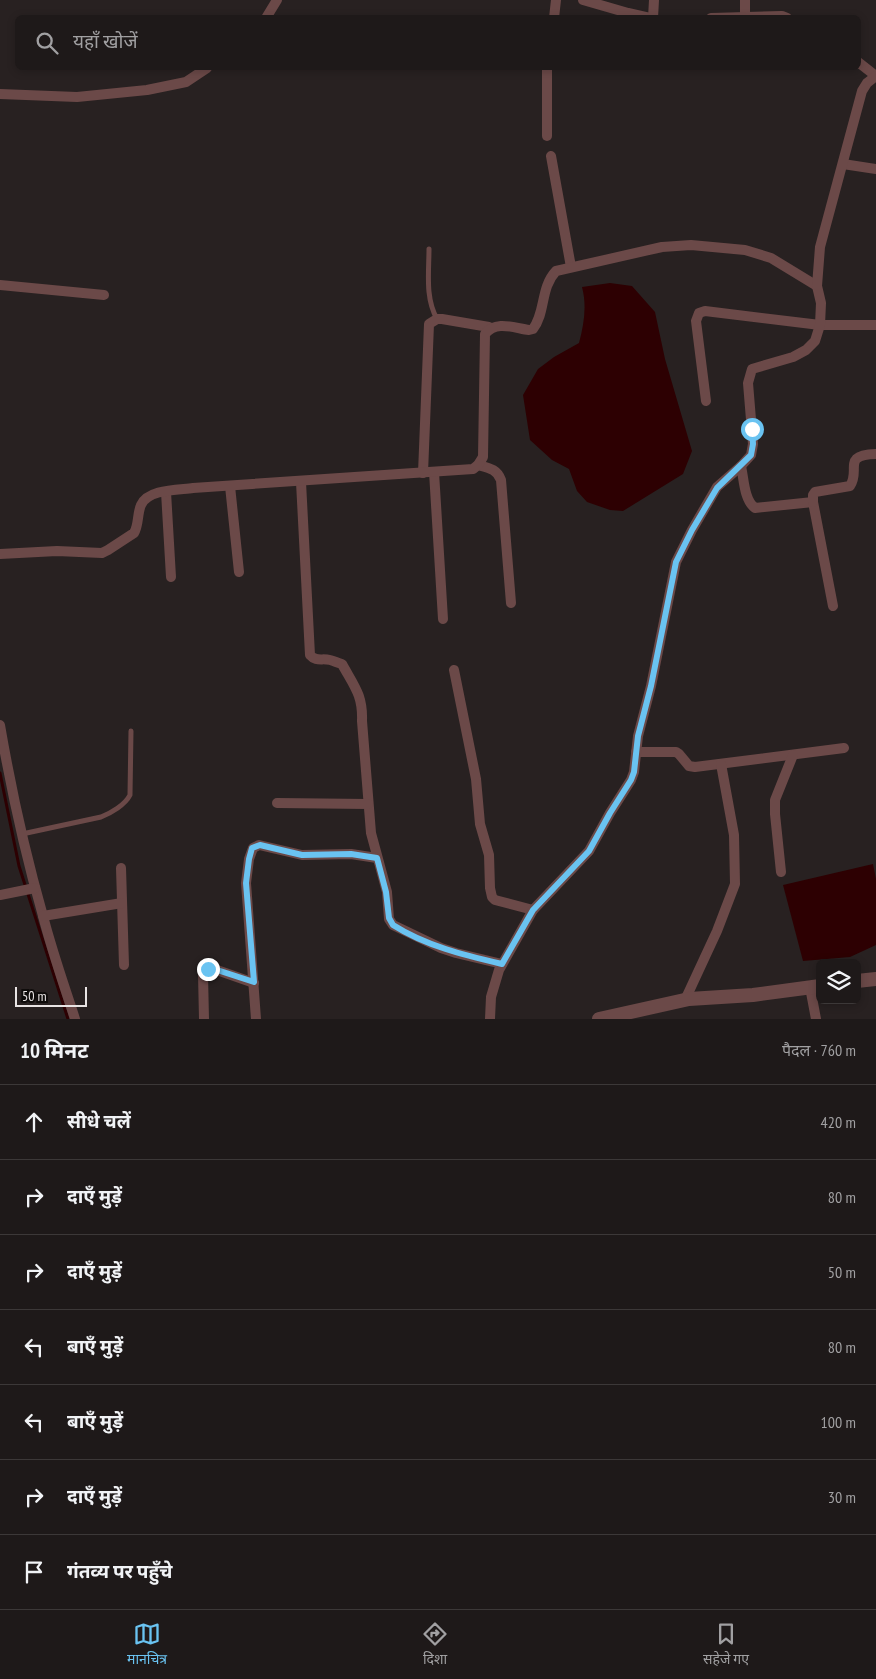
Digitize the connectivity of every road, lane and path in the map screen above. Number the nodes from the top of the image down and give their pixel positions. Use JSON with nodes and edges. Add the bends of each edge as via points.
{"nodes":[{"id":1,"x":277,"y":0,"type":"edge"},
{"id":2,"x":556,"y":0,"type":"edge"},
{"id":3,"x":584,"y":0,"type":"edge"},
{"id":4,"x":654,"y":0,"type":"edge"},
{"id":5,"x":745,"y":0,"type":"edge"},
{"id":6,"x":268,"y":15,"type":"edge"},
{"id":7,"x":554,"y":15,"type":"edge"},
{"id":8,"x":637,"y":15,"type":"edge"},
{"id":9,"x":652,"y":15,"type":"edge"},
{"id":10,"x":745,"y":15,"type":"edge"},
{"id":11,"x":861,"y":64,"type":"edge"},
{"id":12,"x":204,"y":70,"type":"edge"},
{"id":13,"x":547,"y":70,"type":"edge"},
{"id":14,"x":876,"y":76,"type":"edge"},
{"id":15,"x":0,"y":94,"type":"edge"},
{"id":16,"x":547,"y":136,"type":"dead end"},
{"id":17,"x":552,"y":156,"type":"dead end"},
{"id":18,"x":843,"y":164,"type":"junction"},
{"id":19,"x":876,"y":169,"type":"edge"},
{"id":20,"x":429,"y":249,"type":"dead end"},
{"id":21,"x":571,"y":267,"type":"junction"},
{"id":22,"x":0,"y":285,"type":"edge"},
{"id":23,"x":817,"y":286,"type":"junction"},
{"id":24,"x":104,"y":295,"type":"dead end"},
{"id":25,"x":437,"y":319,"type":"junction"},
{"id":26,"x":820,"y":325,"type":"junction"},
{"id":27,"x":876,"y":325,"type":"edge"},
{"id":28,"x":489,"y":328,"type":"junction"},
{"id":29,"x":706,"y":401,"type":"dead end"},
{"id":30,"x":876,"y":454,"type":"edge"},
{"id":31,"x":478,"y":465,"type":"junction"},
{"id":32,"x":741,"y":466,"type":"junction"},
{"id":33,"x":428,"y":473,"type":"junction"},
{"id":34,"x":301,"y":482,"type":"junction"},
{"id":35,"x":230,"y":486,"type":"junction"},
{"id":36,"x":166,"y":492,"type":"junction"},
{"id":37,"x":813,"y":502,"type":"junction"},
{"id":38,"x":0,"y":554,"type":"edge"},
{"id":39,"x":239,"y":572,"type":"dead end"},
{"id":40,"x":170,"y":577,"type":"dead end"},
{"id":41,"x":512,"y":603,"type":"dead end"},
{"id":42,"x":833,"y":606,"type":"dead end"},
{"id":43,"x":443,"y":619,"type":"dead end"},
{"id":44,"x":454,"y":670,"type":"dead end"},
{"id":45,"x":0,"y":725,"type":"edge"},
{"id":46,"x":130,"y":731,"type":"dead end"},
{"id":47,"x":637,"y":744,"type":"junction"},
{"id":48,"x":844,"y":748,"type":"dead end"},
{"id":49,"x":793,"y":755,"type":"junction"},
{"id":50,"x":721,"y":764,"type":"junction"},
{"id":51,"x":277,"y":803,"type":"dead end"},
{"id":52,"x":368,"y":804,"type":"junction"},
{"id":53,"x":22,"y":834,"type":"junction"},
{"id":54,"x":377,"y":858,"type":"junction"},
{"id":55,"x":121,"y":868,"type":"dead end"},
{"id":56,"x":781,"y":872,"type":"dead end"},
{"id":57,"x":30,"y":889,"type":"junction"},
{"id":58,"x":0,"y":895,"type":"edge"},
{"id":59,"x":122,"y":903,"type":"junction"},
{"id":60,"x":533,"y":910,"type":"junction"},
{"id":61,"x":43,"y":916,"type":"junction"},
{"id":62,"x":124,"y":964,"type":"dead end"},
{"id":63,"x":502,"y":964,"type":"junction"},
{"id":64,"x":876,"y":979,"type":"edge"},
{"id":65,"x":861,"y":981,"type":"edge"},
{"id":66,"x":254,"y":982,"type":"junction"},
{"id":67,"x":815,"y":986,"type":"edge"},
{"id":68,"x":686,"y":1000,"type":"junction"},
{"id":69,"x":75,"y":1019,"type":"edge"},
{"id":70,"x":204,"y":1019,"type":"edge"},
{"id":71,"x":256,"y":1019,"type":"edge"},
{"id":72,"x":490,"y":1019,"type":"edge"},
{"id":73,"x":599,"y":1019,"type":"edge"},
{"id":74,"x":816,"y":1019,"type":"edge"}],
"edges":[{"from":1,"to":6,"type":"street"},
{"from":2,"to":7,"type":"street"},
{"from":3,"to":8,"type":"street"},
{"from":4,"to":9,"type":"street"},
{"from":5,"to":10,"type":"street"},
{"from":11,"to":14,"type":"street"},
{"from":12,"to":15,"type":"street","via":[[186,82],[147,90],[77,96]]},
{"from":13,"to":16,"type":"street"},
{"from":14,"to":18,"type":"street","via":[[862,91]]},
{"from":17,"to":21,"type":"street"},
{"from":18,"to":19,"type":"street"},
{"from":18,"to":23,"type":"street","via":[[820,247]]},
{"from":20,"to":25,"type":"lane","via":[[429,299]]},
{"from":21,"to":23,"type":"street","via":[[662,247],[721,247],[771,258]]},
{"from":21,"to":28,"type":"street","via":[[556,271],[551,276],[533,329],[500,325]]},
{"from":22,"to":24,"type":"street"},
{"from":23,"to":26,"type":"street","via":[[821,304]]},
{"from":25,"to":28,"type":"street"},
{"from":25,"to":33,"type":"street","via":[[428,328]]},
{"from":26,"to":27,"type":"street"},
{"from":26,"to":29,"type":"street","via":[[705,311],[699,313],[696,321]]},
{"from":26,"to":32,"type":"street","via":[[815,341],[806,350],[752,369],[748,383],[753,444],[751,455]]},
{"from":28,"to":31,"type":"street","via":[[484,334],[483,458]]},
{"from":30,"to":37,"type":"street","via":[[864,455],[854,461],[850,486],[815,492]]},
{"from":31,"to":33,"type":"street","via":[[473,469]]},
{"from":31,"to":41,"type":"street","via":[[492,469],[501,480]]},
{"from":32,"to":37,"type":"street","via":[[748,498],[755,508]]},
{"from":32,"to":47,"type":"street","via":[[717,488],[676,562]]},
{"from":33,"to":34,"type":"street"},
{"from":33,"to":43,"type":"street"},
{"from":34,"to":35,"type":"street"},
{"from":34,"to":52,"type":"street","via":[[310,655],[317,660],[342,664],[359,695]]},
{"from":35,"to":36,"type":"street"},
{"from":35,"to":39,"type":"street"},
{"from":36,"to":38,"type":"street","via":[[145,500],[140,506],[134,533],[108,550]]},
{"from":36,"to":40,"type":"street"},
{"from":37,"to":42,"type":"street"},
{"from":44,"to":60,"type":"street","via":[[476,779],[480,824],[489,855],[492,897]]},
{"from":45,"to":53,"type":"street"},
{"from":46,"to":53,"type":"lane","via":[[130,795],[126,801],[101,817]]},
{"from":47,"to":50,"type":"street","via":[[676,752],[689,766]]},
{"from":47,"to":60,"type":"street","via":[[631,780],[589,851]]},
{"from":48,"to":49,"type":"street"},
{"from":49,"to":50,"type":"street"},
{"from":49,"to":56,"type":"street","via":[[775,800]]},
{"from":50,"to":68,"type":"street","via":[[734,835],[735,884]]},
{"from":51,"to":52,"type":"street"},
{"from":52,"to":54,"type":"street"},
{"from":53,"to":57,"type":"street"},
{"from":54,"to":63,"type":"street","via":[[393,925],[449,951]]},
{"from":54,"to":66,"type":"street","via":[[351,854],[302,855],[260,845],[252,848],[246,883]]},
{"from":55,"to":59,"type":"street"},
{"from":57,"to":58,"type":"street"},
{"from":57,"to":61,"type":"street"},
{"from":59,"to":61,"type":"street"},
{"from":59,"to":62,"type":"street"},
{"from":60,"to":63,"type":"street"},
{"from":61,"to":69,"type":"street"},
{"from":63,"to":72,"type":"street","via":[[492,997]]},
{"from":64,"to":65,"type":"street"},
{"from":66,"to":70,"type":"street","via":[[208,969],[203,974]]},
{"from":66,"to":71,"type":"street"},
{"from":67,"to":68,"type":"street"},
{"from":67,"to":74,"type":"street"},
{"from":68,"to":73,"type":"street"}]}
